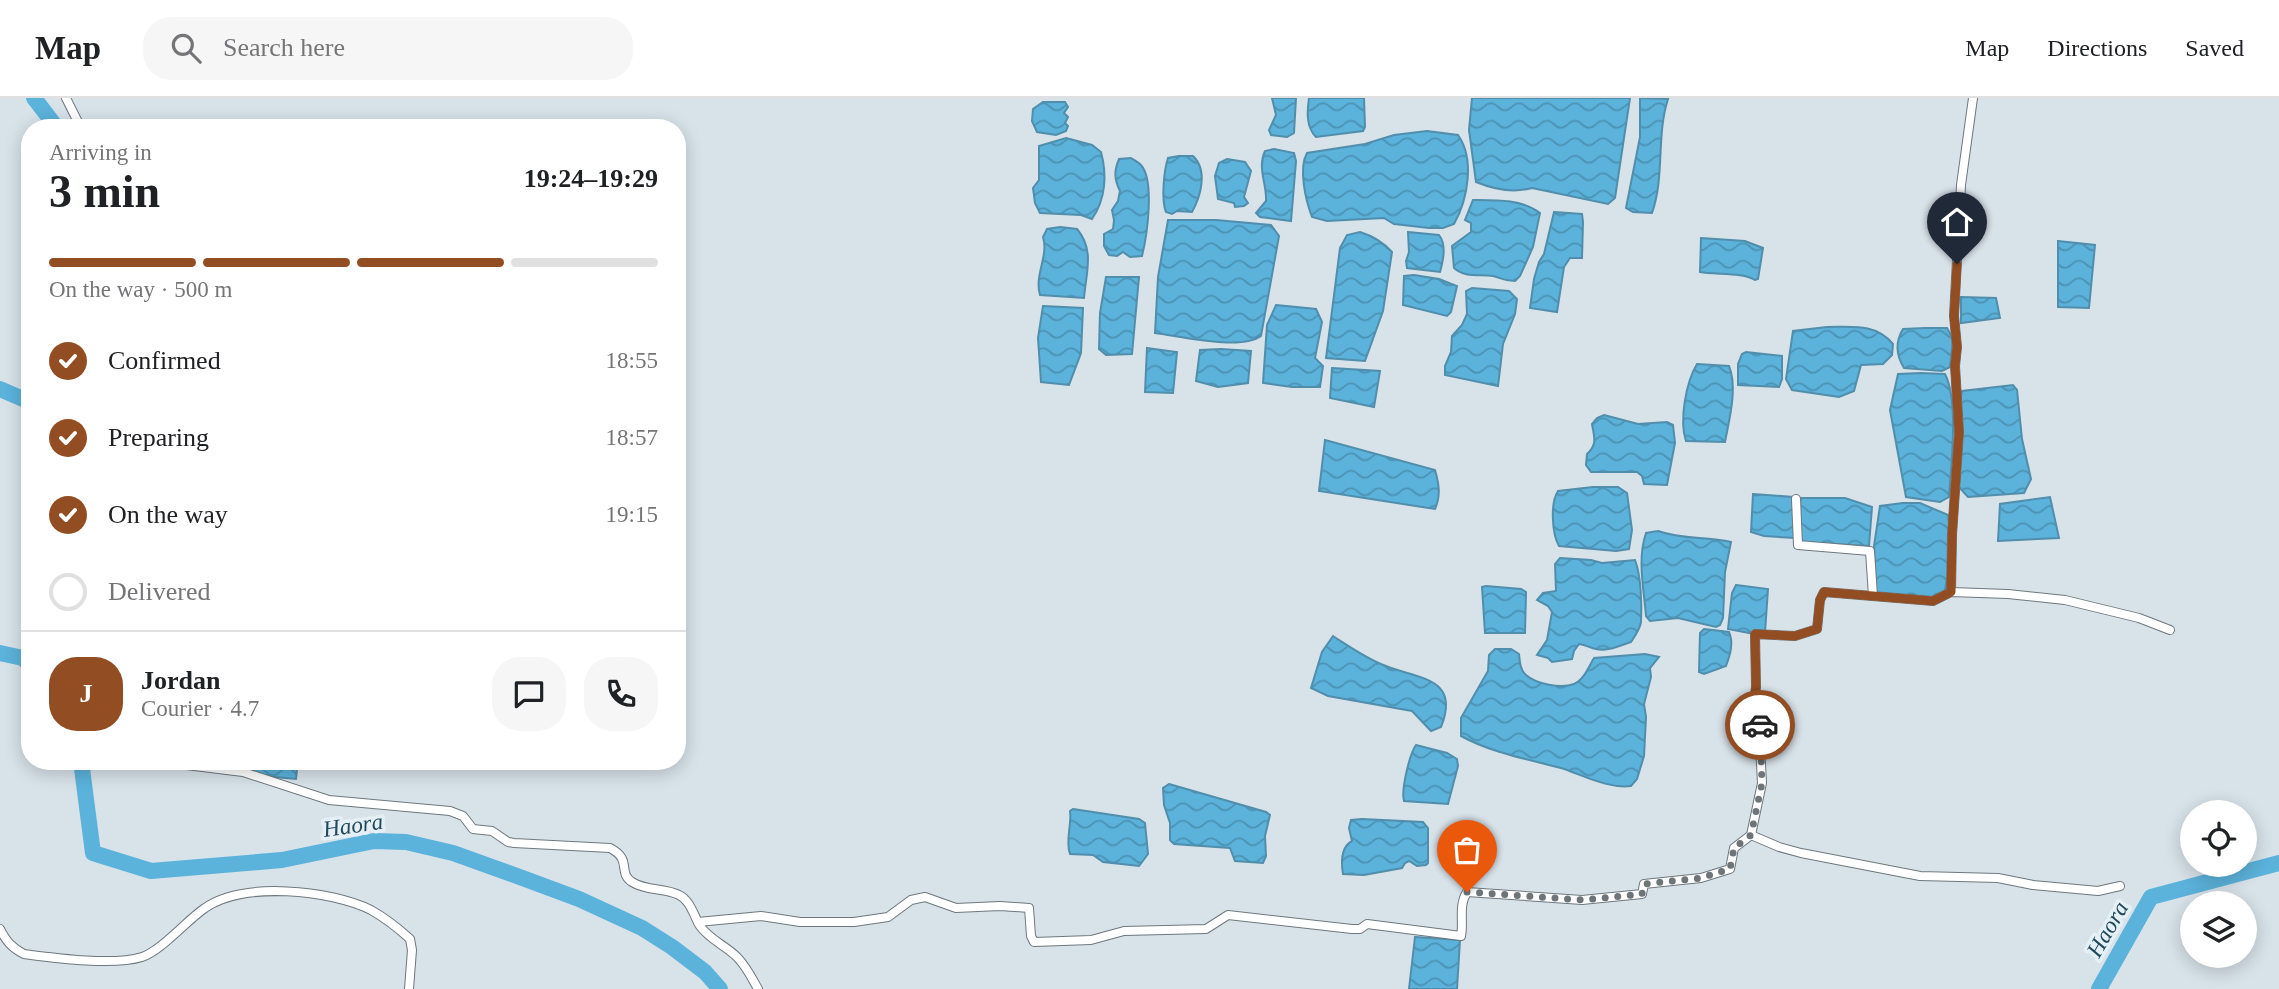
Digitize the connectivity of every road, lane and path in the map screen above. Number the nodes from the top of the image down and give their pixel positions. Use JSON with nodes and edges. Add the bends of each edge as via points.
{"nodes":[{"id":1,"x":66,"y":98,"type":"edge"},
{"id":2,"x":1973,"y":98,"type":"edge"},
{"id":3,"x":76,"y":119,"type":"edge"},
{"id":4,"x":1796,"y":499,"type":"dead end"},
{"id":5,"x":1951,"y":592,"type":"junction"},
{"id":6,"x":1873,"y":596,"type":"junction"},
{"id":7,"x":2169,"y":629,"type":"dead end"},
{"id":8,"x":227,"y":770,"type":"edge"},
{"id":9,"x":1751,"y":835,"type":"junction"},
{"id":10,"x":2120,"y":886,"type":"dead end"},
{"id":11,"x":698,"y":922,"type":"junction"},
{"id":12,"x":0,"y":929,"type":"edge"},
{"id":13,"x":410,"y":989,"type":"edge"},
{"id":14,"x":758,"y":989,"type":"edge"}],
"edges":[{"from":1,"to":3,"type":"street"},
{"from":2,"to":5,"type":"street","via":[[1961,185],[1955,303],[1959,432]]},
{"from":4,"to":6,"type":"street","via":[[1798,545],[1870,551]]},
{"from":5,"to":6,"type":"street","via":[[1933,601]]},
{"from":5,"to":7,"type":"street","via":[[2065,600]]},
{"from":6,"to":9,"type":"street","via":[[1824,592],[1817,629],[1795,636],[1755,634],[1756,687],[1749,700],[1758,707],[1760,718],[1762,783]]},
{"from":8,"to":11,"type":"street","via":[[328,800],[450,811],[463,816],[473,829],[492,831],[514,843],[610,848],[620,854],[629,879],[682,896]]},
{"from":9,"to":10,"type":"street","via":[[1801,853],[1920,876],[1998,878],[2098,891]]},
{"from":9,"to":11,"type":"street","via":[[1734,848],[1730,869],[1701,878],[1644,884],[1642,894],[1582,900],[1467,892],[1462,900],[1461,936],[1367,924],[1352,929],[1228,915],[1206,929],[1124,931],[1091,940],[1034,942],[1029,908],[956,908],[925,897],[888,917],[854,922],[761,916]]},
{"from":11,"to":14,"type":"street","via":[[736,956]]},
{"from":12,"to":13,"type":"street","via":[[14,949],[24,954],[124,960],[144,957],[220,899],[262,892],[309,893],[371,910],[410,939]]}]}
